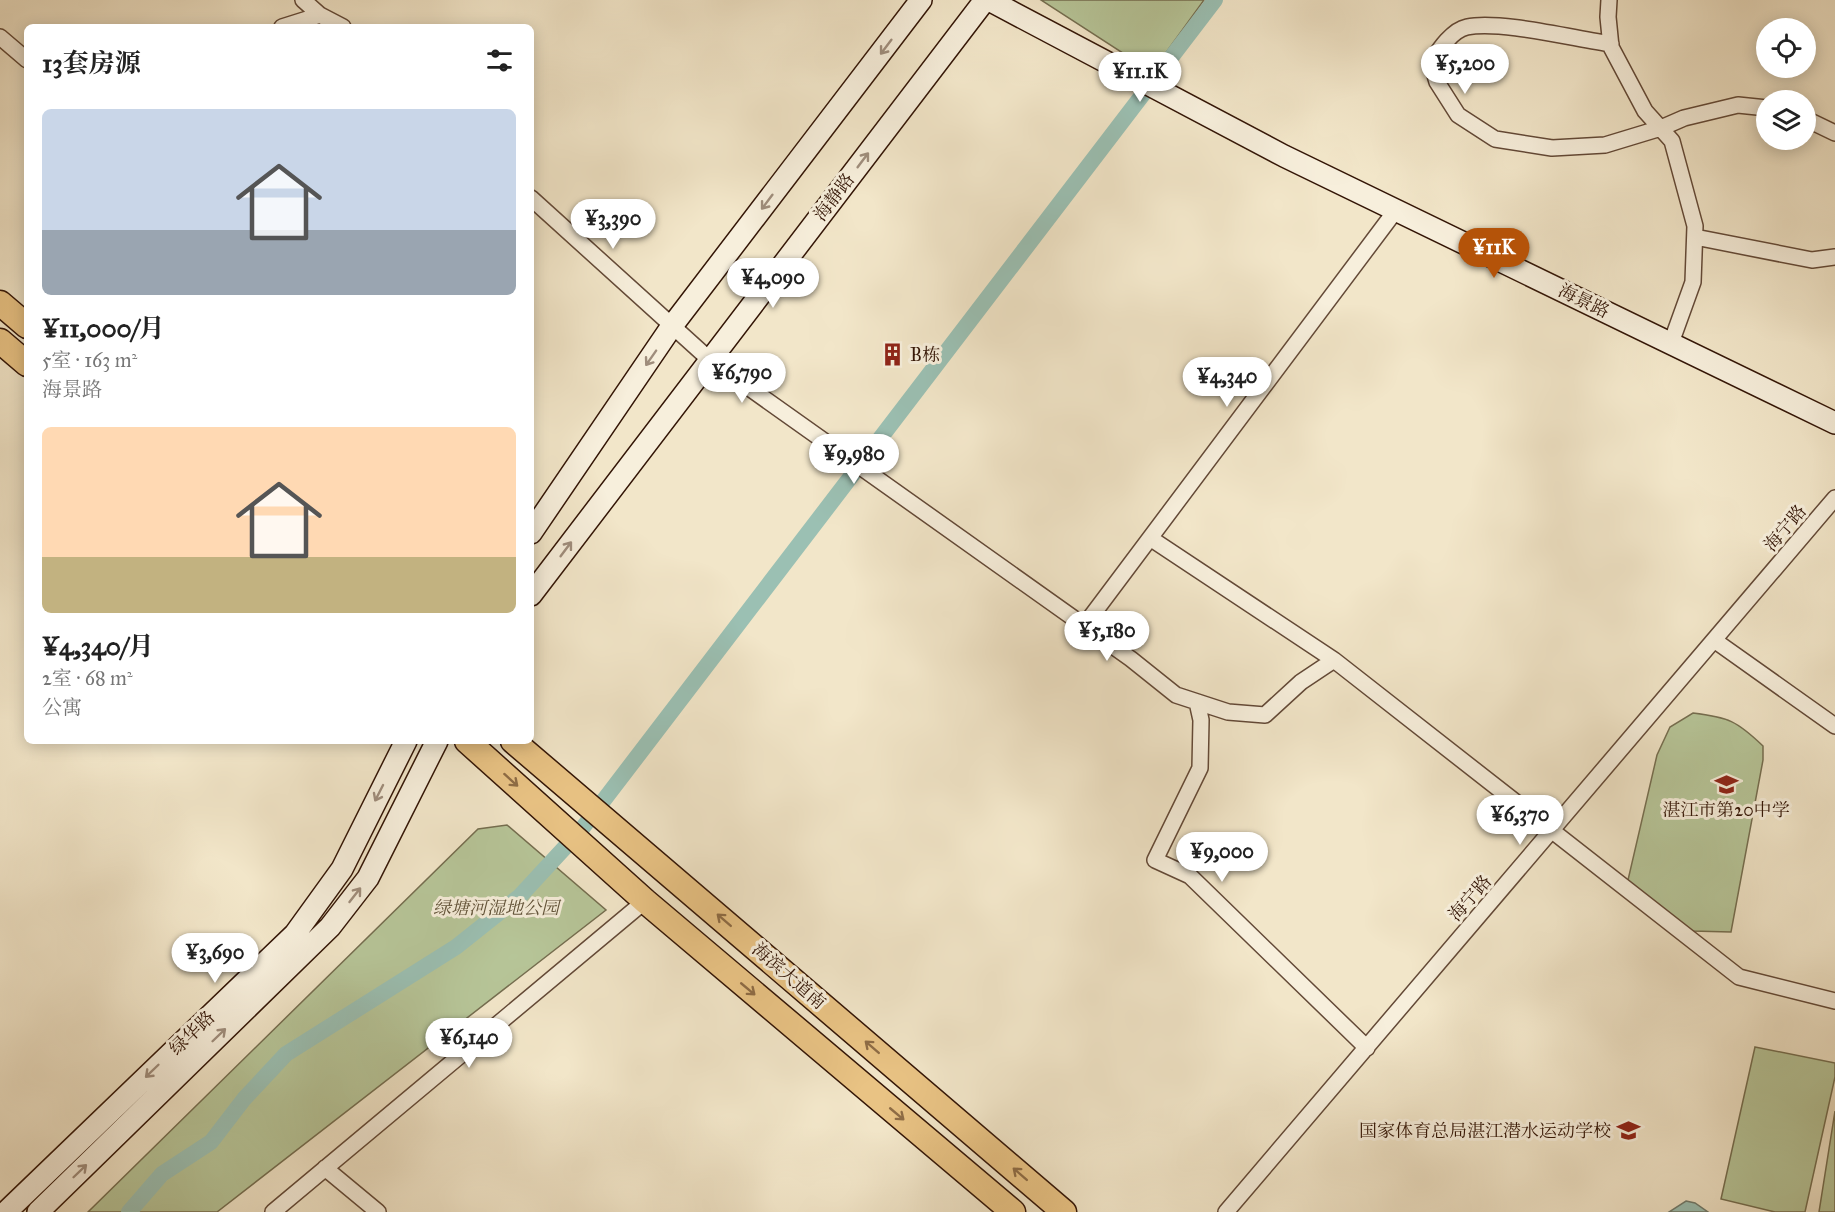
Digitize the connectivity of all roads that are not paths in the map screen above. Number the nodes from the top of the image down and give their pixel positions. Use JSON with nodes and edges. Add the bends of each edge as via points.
{"nodes":[{"id":1,"x":303,"y":0,"type":"edge"},
{"id":2,"x":921,"y":0,"type":"edge"},
{"id":3,"x":987,"y":0,"type":"edge"},
{"id":4,"x":1609,"y":0,"type":"edge"},
{"id":5,"x":320,"y":15,"type":"junction"},
{"id":6,"x":292,"y":24,"type":"edge"},
{"id":7,"x":337,"y":24,"type":"edge"},
{"id":8,"x":0,"y":38,"type":"edge"},
{"id":9,"x":1611,"y":44,"type":"junction"},
{"id":10,"x":24,"y":58,"type":"edge"},
{"id":11,"x":1756,"y":107,"type":"edge"},
{"id":12,"x":1816,"y":124,"type":"edge"},
{"id":13,"x":1661,"y":129,"type":"junction"},
{"id":14,"x":1835,"y":133,"type":"edge"},
{"id":15,"x":534,"y":201,"type":"edge"},
{"id":16,"x":1396,"y":210,"type":"junction"},
{"id":17,"x":1695,"y":237,"type":"junction"},
{"id":18,"x":1835,"y":257,"type":"edge"},
{"id":19,"x":0,"y":303,"type":"edge"},
{"id":20,"x":24,"y":323,"type":"edge"},
{"id":21,"x":672,"y":326,"type":"junction"},
{"id":22,"x":0,"y":341,"type":"edge"},
{"id":23,"x":1671,"y":343,"type":"junction"},
{"id":24,"x":710,"y":360,"type":"junction"},
{"id":25,"x":24,"y":361,"type":"edge"},
{"id":26,"x":1835,"y":423,"type":"edge"},
{"id":27,"x":1835,"y":498,"type":"edge"},
{"id":28,"x":534,"y":529,"type":"edge"},
{"id":29,"x":1150,"y":538,"type":"junction"},
{"id":30,"x":534,"y":591,"type":"edge"},
{"id":31,"x":1084,"y":627,"type":"junction"},
{"id":32,"x":1714,"y":640,"type":"junction"},
{"id":33,"x":1334,"y":660,"type":"junction"},
{"id":34,"x":1197,"y":702,"type":"junction"},
{"id":35,"x":1835,"y":726,"type":"edge"},
{"id":36,"x":404,"y":744,"type":"edge"},
{"id":37,"x":435,"y":744,"type":"edge"},
{"id":38,"x":470,"y":744,"type":"edge"},
{"id":39,"x":517,"y":744,"type":"edge"},
{"id":40,"x":1553,"y":832,"type":"junction"},
{"id":41,"x":645,"y":901,"type":"junction"},
{"id":42,"x":1835,"y":1001,"type":"edge"},
{"id":43,"x":1367,"y":1048,"type":"junction"},
{"id":44,"x":325,"y":1168,"type":"junction"},
{"id":45,"x":6,"y":1212,"type":"edge"},
{"id":46,"x":38,"y":1212,"type":"edge"},
{"id":47,"x":273,"y":1212,"type":"edge"},
{"id":48,"x":378,"y":1212,"type":"edge"},
{"id":49,"x":1013,"y":1212,"type":"edge"},
{"id":50,"x":1064,"y":1212,"type":"edge"},
{"id":51,"x":1226,"y":1212,"type":"edge"}],
"edges":[{"from":1,"to":5,"type":"street"},
{"from":2,"to":21,"type":"street","one_way":true},
{"from":3,"to":16,"type":"street","name":"海景路"},
{"from":24,"to":3,"type":"street","name":"海静路","one_way":true},
{"from":4,"to":9,"type":"street"},
{"from":5,"to":6,"type":"street"},
{"from":5,"to":7,"type":"street"},
{"from":8,"to":10,"type":"street"},
{"from":9,"to":13,"type":"street","via":[[1623,74]]},
{"from":9,"to":13,"type":"street","via":[[1494,27],[1466,27],[1444,43],[1431,62],[1437,82],[1458,115],[1495,139],[1552,148],[1605,145]]},
{"from":11,"to":13,"type":"street","via":[[1738,105],[1684,118]]},
{"from":12,"to":14,"type":"street"},
{"from":13,"to":17,"type":"street","via":[[1672,141],[1682,170]]},
{"from":15,"to":21,"type":"street"},
{"from":16,"to":23,"type":"street","name":"海景路"},
{"from":16,"to":29,"type":"street"},
{"from":17,"to":18,"type":"street","via":[[1812,260]]},
{"from":17,"to":23,"type":"street","via":[[1693,282]]},
{"from":19,"to":20,"type":"main road"},
{"from":21,"to":24,"type":"street"},
{"from":21,"to":28,"type":"street","one_way":true},
{"from":22,"to":25,"type":"main road"},
{"from":23,"to":26,"type":"street","name":"海景路"},
{"from":30,"to":24,"type":"street","name":"海静路","one_way":true},
{"from":24,"to":31,"type":"street"},
{"from":27,"to":32,"type":"street","name":"海宁路"},
{"from":29,"to":31,"type":"street"},
{"from":29,"to":33,"type":"street"},
{"from":31,"to":34,"type":"street","via":[[1176,695]]},
{"from":32,"to":35,"type":"street"},
{"from":32,"to":40,"type":"street","name":"海宁路"},
{"from":33,"to":34,"type":"street","via":[[1301,682],[1265,715],[1228,712]]},
{"from":33,"to":40,"type":"street"},
{"from":34,"to":43,"type":"street","via":[[1201,720],[1200,768],[1155,860],[1190,876]]},
{"from":36,"to":45,"type":"street","name":"绿华路","one_way":true,"via":[[342,869],[295,934]]},
{"from":46,"to":37,"type":"street","name":"绿华路","one_way":true,"via":[[330,927],[368,878]]},
{"from":38,"to":41,"type":"main road","name":"海滨大道南","one_way":true},
{"from":50,"to":39,"type":"main road","name":"海滨大道南","one_way":true},
{"from":40,"to":42,"type":"street","via":[[1738,977]]},
{"from":40,"to":43,"type":"street","name":"海宁路"},
{"from":41,"to":44,"type":"street"},
{"from":41,"to":49,"type":"main road","name":"海滨大道南","one_way":true},
{"from":43,"to":51,"type":"street","name":"海宁路"},
{"from":44,"to":47,"type":"street"},
{"from":44,"to":48,"type":"street"}]}
